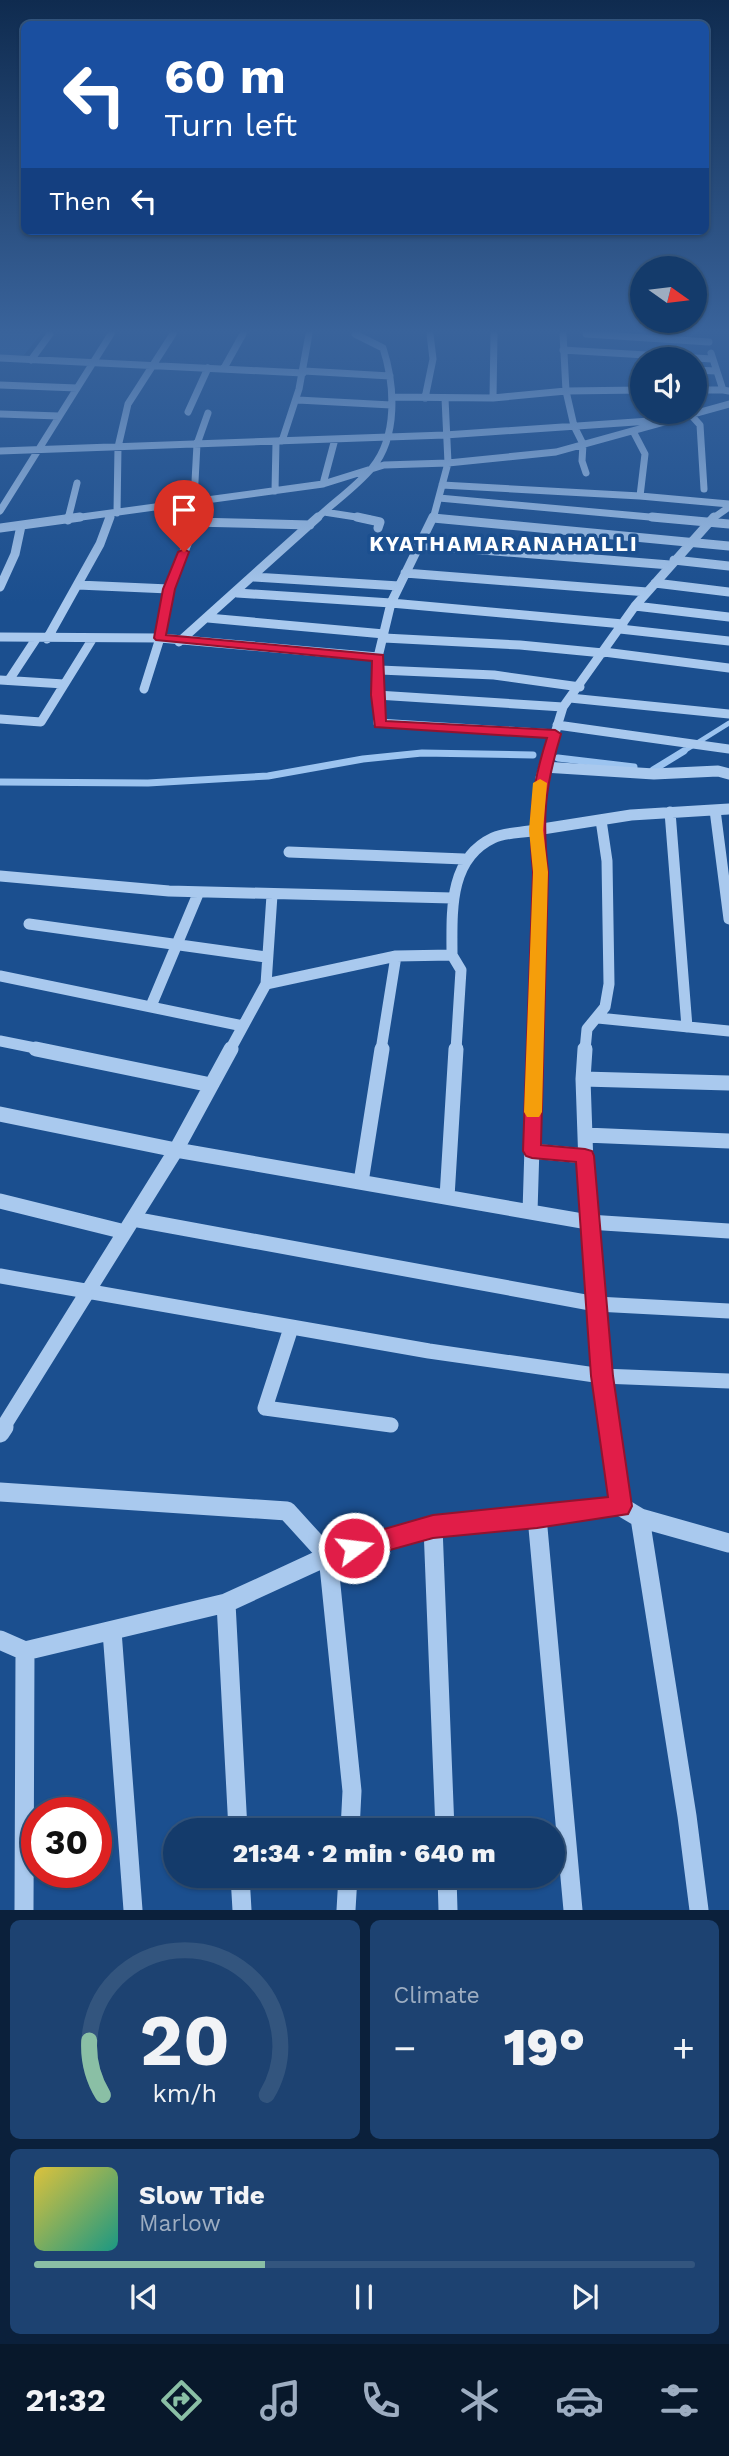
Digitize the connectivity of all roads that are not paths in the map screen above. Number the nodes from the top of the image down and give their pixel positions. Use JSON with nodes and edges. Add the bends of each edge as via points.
{"nodes":[{"id":1,"x":55,"y":423,"type":"edge"},
{"id":2,"x":124,"y":423,"type":"edge"},
{"id":3,"x":204,"y":423,"type":"edge"},
{"id":4,"x":288,"y":423,"type":"edge"},
{"id":5,"x":388,"y":423,"type":"edge"},
{"id":6,"x":445,"y":423,"type":"edge"},
{"id":7,"x":630,"y":424,"type":"edge"},
{"id":8,"x":657,"y":424,"type":"edge"},
{"id":9,"x":699,"y":424,"type":"edge"},
{"id":10,"x":575,"y":426,"type":"junction"},
{"id":11,"x":633,"y":431,"type":"junction"},
{"id":12,"x":445,"y":435,"type":"junction"},
{"id":13,"x":386,"y":436,"type":"junction"},
{"id":14,"x":335,"y":439,"type":"junction"},
{"id":15,"x":279,"y":442,"type":"junction"},
{"id":16,"x":197,"y":444,"type":"junction"},
{"id":17,"x":583,"y":444,"type":"junction"},
{"id":18,"x":118,"y":447,"type":"junction"},
{"id":19,"x":38,"y":450,"type":"junction"},
{"id":20,"x":0,"y":451,"type":"edge"},
{"id":21,"x":447,"y":463,"type":"junction"},
{"id":22,"x":371,"y":469,"type":"junction"},
{"id":23,"x":586,"y":473,"type":"dead end"},
{"id":24,"x":77,"y":483,"type":"dead end"},
{"id":25,"x":323,"y":484,"type":"junction"},
{"id":26,"x":442,"y":485,"type":"junction"},
{"id":27,"x":704,"y":489,"type":"dead end"},
{"id":28,"x":275,"y":491,"type":"junction"},
{"id":29,"x":639,"y":496,"type":"junction"},
{"id":30,"x":439,"y":498,"type":"junction"},
{"id":31,"x":196,"y":503,"type":"junction"},
{"id":32,"x":729,"y":505,"type":"edge"},
{"id":33,"x":0,"y":511,"type":"edge"},
{"id":34,"x":324,"y":512,"type":"junction"},
{"id":35,"x":114,"y":514,"type":"junction"},
{"id":36,"x":433,"y":517,"type":"junction"},
{"id":37,"x":68,"y":520,"type":"junction"},
{"id":38,"x":193,"y":522,"type":"junction"},
{"id":39,"x":709,"y":522,"type":"junction"},
{"id":40,"x":729,"y":524,"type":"edge"},
{"id":41,"x":310,"y":525,"type":"junction"},
{"id":42,"x":21,"y":526,"type":"junction"},
{"id":43,"x":0,"y":528,"type":"edge"},
{"id":44,"x":378,"y":528,"type":"dead end"},
{"id":45,"x":691,"y":541,"type":"junction"},
{"id":46,"x":419,"y":545,"type":"junction"},
{"id":47,"x":729,"y":546,"type":"edge"},
{"id":48,"x":672,"y":563,"type":"junction"},
{"id":49,"x":729,"y":566,"type":"edge"},
{"id":50,"x":405,"y":573,"type":"junction"},
{"id":51,"x":254,"y":577,"type":"junction"},
{"id":52,"x":78,"y":584,"type":"junction"},
{"id":53,"x":399,"y":586,"type":"junction"},
{"id":54,"x":0,"y":587,"type":"edge"},
{"id":55,"x":651,"y":587,"type":"junction"},
{"id":56,"x":169,"y":589,"type":"junction"},
{"id":57,"x":729,"y":592,"type":"edge"},
{"id":58,"x":237,"y":593,"type":"junction"},
{"id":59,"x":391,"y":603,"type":"junction"},
{"id":60,"x":635,"y":606,"type":"junction"},
{"id":61,"x":729,"y":617,"type":"edge"},
{"id":62,"x":208,"y":618,"type":"junction"},
{"id":63,"x":621,"y":626,"type":"junction"},
{"id":64,"x":384,"y":636,"type":"junction"},
{"id":65,"x":0,"y":637,"type":"edge"},
{"id":66,"x":93,"y":638,"type":"junction"},
{"id":67,"x":160,"y":638,"type":"junction"},
{"id":68,"x":36,"y":639,"type":"junction"},
{"id":69,"x":47,"y":639,"type":"junction"},
{"id":70,"x":729,"y":641,"type":"edge"},
{"id":71,"x":179,"y":642,"type":"junction"},
{"id":72,"x":603,"y":653,"type":"junction"},
{"id":73,"x":378,"y":657,"type":"junction"},
{"id":74,"x":729,"y":668,"type":"edge"},
{"id":75,"x":380,"y":670,"type":"junction"},
{"id":76,"x":5,"y":680,"type":"edge"},
{"id":77,"x":64,"y":684,"type":"junction"},
{"id":78,"x":580,"y":687,"type":"junction"},
{"id":79,"x":144,"y":689,"type":"dead end"},
{"id":80,"x":377,"y":695,"type":"junction"},
{"id":81,"x":567,"y":702,"type":"junction"},
{"id":82,"x":729,"y":713,"type":"edge"},
{"id":83,"x":0,"y":719,"type":"edge"},
{"id":84,"x":556,"y":730,"type":"junction"},
{"id":85,"x":729,"y":750,"type":"edge"},
{"id":86,"x":544,"y":767,"type":"junction"},
{"id":87,"x":729,"y":774,"type":"edge"},
{"id":88,"x":729,"y":809,"type":"edge"},
{"id":89,"x":715,"y":810,"type":"junction"},
{"id":90,"x":670,"y":813,"type":"junction"},
{"id":91,"x":601,"y":820,"type":"junction"},
{"id":92,"x":536,"y":830,"type":"junction"},
{"id":93,"x":289,"y":852,"type":"dead end"},
{"id":94,"x":464,"y":859,"type":"junction"},
{"id":95,"x":0,"y":876,"type":"edge"},
{"id":96,"x":198,"y":894,"type":"junction"},
{"id":97,"x":272,"y":895,"type":"junction"},
{"id":98,"x":452,"y":898,"type":"junction"},
{"id":99,"x":729,"y":919,"type":"edge"},
{"id":100,"x":29,"y":924,"type":"dead end"},
{"id":101,"x":178,"y":944,"type":"junction"},
{"id":102,"x":452,"y":955,"type":"junction"},
{"id":103,"x":396,"y":956,"type":"junction"},
{"id":104,"x":266,"y":957,"type":"junction"},
{"id":105,"x":0,"y":976,"type":"edge"},
{"id":106,"x":267,"y":984,"type":"junction"},
{"id":107,"x":151,"y":1006,"type":"junction"},
{"id":108,"x":598,"y":1017,"type":"junction"},
{"id":109,"x":243,"y":1026,"type":"junction"},
{"id":110,"x":687,"y":1027,"type":"junction"},
{"id":111,"x":729,"y":1031,"type":"edge"},
{"id":112,"x":0,"y":1041,"type":"edge"},
{"id":113,"x":583,"y":1079,"type":"junction"},
{"id":114,"x":729,"y":1083,"type":"edge"},
{"id":115,"x":211,"y":1085,"type":"junction"},
{"id":116,"x":0,"y":1114,"type":"edge"},
{"id":117,"x":585,"y":1135,"type":"junction"},
{"id":118,"x":729,"y":1141,"type":"edge"},
{"id":119,"x":176,"y":1150,"type":"junction"},
{"id":120,"x":532,"y":1151,"type":"junction"},
{"id":121,"x":585,"y":1156,"type":"junction"},
{"id":122,"x":361,"y":1182,"type":"junction"},
{"id":123,"x":447,"y":1197,"type":"junction"},
{"id":124,"x":0,"y":1201,"type":"edge"},
{"id":125,"x":530,"y":1212,"type":"junction"},
{"id":126,"x":588,"y":1222,"type":"junction"},
{"id":127,"x":129,"y":1225,"type":"junction"},
{"id":128,"x":729,"y":1231,"type":"edge"},
{"id":129,"x":0,"y":1276,"type":"edge"},
{"id":130,"x":88,"y":1291,"type":"junction"},
{"id":131,"x":596,"y":1304,"type":"junction"},
{"id":132,"x":729,"y":1311,"type":"edge"},
{"id":133,"x":291,"y":1328,"type":"junction"},
{"id":134,"x":602,"y":1376,"type":"junction"},
{"id":135,"x":729,"y":1381,"type":"edge"},
{"id":136,"x":391,"y":1425,"type":"dead end"},
{"id":137,"x":0,"y":1433,"type":"edge"},
{"id":138,"x":0,"y":1492,"type":"edge"},
{"id":139,"x":620,"y":1506,"type":"junction"},
{"id":140,"x":537,"y":1517,"type":"junction"},
{"id":141,"x":640,"y":1518,"type":"junction"},
{"id":142,"x":433,"y":1527,"type":"junction"},
{"id":143,"x":729,"y":1543,"type":"edge"},
{"id":144,"x":328,"y":1556,"type":"junction"},
{"id":145,"x":226,"y":1603,"type":"junction"},
{"id":146,"x":112,"y":1631,"type":"junction"},
{"id":147,"x":0,"y":1640,"type":"edge"},
{"id":148,"x":25,"y":1651,"type":"junction"},
{"id":149,"x":237,"y":1818,"type":"edge"},
{"id":150,"x":351,"y":1818,"type":"edge"},
{"id":151,"x":445,"y":1818,"type":"edge"},
{"id":152,"x":241,"y":1888,"type":"edge"},
{"id":153,"x":347,"y":1888,"type":"edge"},
{"id":154,"x":447,"y":1888,"type":"edge"},
{"id":155,"x":24,"y":1910,"type":"edge"},
{"id":156,"x":133,"y":1910,"type":"edge"},
{"id":157,"x":242,"y":1910,"type":"edge"},
{"id":158,"x":346,"y":1910,"type":"edge"},
{"id":159,"x":448,"y":1910,"type":"edge"},
{"id":160,"x":573,"y":1910,"type":"edge"},
{"id":161,"x":699,"y":1910,"type":"edge"}],
"edges":[{"from":1,"to":19,"type":"street"},
{"from":2,"to":18,"type":"street"},
{"from":3,"to":16,"type":"street"},
{"from":4,"to":15,"type":"street"},
{"from":5,"to":13,"type":"street"},
{"from":6,"to":12,"type":"street"},
{"from":7,"to":10,"type":"street"},
{"from":8,"to":11,"type":"street"},
{"from":9,"to":27,"type":"street"},
{"from":10,"to":12,"type":"street"},
{"from":10,"to":17,"type":"street"},
{"from":11,"to":17,"type":"street"},
{"from":11,"to":29,"type":"street","via":[[644,443],[647,461]]},
{"from":12,"to":13,"type":"street"},
{"from":12,"to":21,"type":"street"},
{"from":13,"to":14,"type":"street"},
{"from":13,"to":22,"type":"street","via":[[384,449]]},
{"from":14,"to":15,"type":"street"},
{"from":14,"to":25,"type":"street"},
{"from":15,"to":16,"type":"street"},
{"from":15,"to":28,"type":"street"},
{"from":16,"to":18,"type":"street"},
{"from":16,"to":31,"type":"street"},
{"from":17,"to":21,"type":"street","via":[[556,452]]},
{"from":17,"to":23,"type":"street"},
{"from":18,"to":19,"type":"street"},
{"from":18,"to":35,"type":"street"},
{"from":19,"to":20,"type":"street"},
{"from":19,"to":33,"type":"street"},
{"from":21,"to":22,"type":"street"},
{"from":21,"to":26,"type":"street"},
{"from":22,"to":25,"type":"street"},
{"from":22,"to":34,"type":"street"},
{"from":24,"to":37,"type":"street"},
{"from":25,"to":28,"type":"street"},
{"from":26,"to":29,"type":"street"},
{"from":26,"to":30,"type":"street"},
{"from":28,"to":31,"type":"street"},
{"from":29,"to":32,"type":"street"},
{"from":30,"to":36,"type":"street"},
{"from":30,"to":39,"type":"street"},
{"from":31,"to":35,"type":"street"},
{"from":31,"to":38,"type":"street"},
{"from":32,"to":39,"type":"street"},
{"from":34,"to":41,"type":"street"},
{"from":34,"to":44,"type":"street","via":[[376,520]]},
{"from":35,"to":37,"type":"street"},
{"from":35,"to":52,"type":"street"},
{"from":36,"to":45,"type":"street"},
{"from":36,"to":46,"type":"street"},
{"from":37,"to":42,"type":"street"},
{"from":38,"to":41,"type":"street"},
{"from":38,"to":56,"type":"street"},
{"from":39,"to":40,"type":"street"},
{"from":39,"to":45,"type":"street"},
{"from":41,"to":51,"type":"street"},
{"from":42,"to":43,"type":"street"},
{"from":42,"to":54,"type":"street"},
{"from":45,"to":47,"type":"street"},
{"from":45,"to":48,"type":"street"},
{"from":46,"to":48,"type":"street"},
{"from":46,"to":50,"type":"street"},
{"from":48,"to":49,"type":"street"},
{"from":48,"to":55,"type":"street"},
{"from":50,"to":53,"type":"street"},
{"from":50,"to":55,"type":"street"},
{"from":51,"to":53,"type":"street"},
{"from":51,"to":58,"type":"street"},
{"from":52,"to":56,"type":"street"},
{"from":52,"to":69,"type":"street"},
{"from":53,"to":59,"type":"street"},
{"from":55,"to":57,"type":"street"},
{"from":55,"to":60,"type":"street"},
{"from":56,"to":67,"type":"street"},
{"from":58,"to":59,"type":"street"},
{"from":58,"to":62,"type":"street"},
{"from":59,"to":63,"type":"street"},
{"from":59,"to":64,"type":"street"},
{"from":60,"to":61,"type":"street"},
{"from":60,"to":63,"type":"street"},
{"from":62,"to":64,"type":"street"},
{"from":62,"to":71,"type":"street"},
{"from":63,"to":70,"type":"street"},
{"from":63,"to":72,"type":"street"},
{"from":64,"to":72,"type":"street"},
{"from":64,"to":73,"type":"street"},
{"from":65,"to":68,"type":"street"},
{"from":66,"to":67,"type":"street"},
{"from":66,"to":69,"type":"street"},
{"from":66,"to":77,"type":"street"},
{"from":67,"to":71,"type":"street"},
{"from":67,"to":79,"type":"street"},
{"from":68,"to":69,"type":"street"},
{"from":68,"to":76,"type":"street"},
{"from":71,"to":73,"type":"street"},
{"from":72,"to":74,"type":"street"},
{"from":72,"to":78,"type":"street"},
{"from":73,"to":75,"type":"street"},
{"from":75,"to":78,"type":"street","via":[[494,675]]},
{"from":75,"to":80,"type":"street"},
{"from":76,"to":77,"type":"street"},
{"from":77,"to":83,"type":"street","via":[[41,722]]},
{"from":78,"to":81,"type":"street"},
{"from":80,"to":81,"type":"street"},
{"from":80,"to":84,"type":"street","via":[[380,725]]},
{"from":81,"to":82,"type":"street"},
{"from":81,"to":84,"type":"street"},
{"from":84,"to":85,"type":"street"},
{"from":84,"to":86,"type":"street"},
{"from":86,"to":87,"type":"street"},
{"from":86,"to":92,"type":"street"},
{"from":88,"to":89,"type":"street"},
{"from":89,"to":90,"type":"street"},
{"from":89,"to":99,"type":"street"},
{"from":90,"to":91,"type":"street"},
{"from":90,"to":110,"type":"street"},
{"from":91,"to":92,"type":"street"},
{"from":91,"to":108,"type":"street","via":[[607,861],[609,984]]},
{"from":92,"to":94,"type":"street","via":[[492,839]]},
{"from":92,"to":120,"type":"street","via":[[540,872]]},
{"from":93,"to":94,"type":"street"},
{"from":94,"to":98,"type":"street"},
{"from":95,"to":96,"type":"street"},
{"from":96,"to":97,"type":"street"},
{"from":96,"to":101,"type":"street"},
{"from":97,"to":98,"type":"street"},
{"from":97,"to":104,"type":"street"},
{"from":98,"to":102,"type":"street"},
{"from":100,"to":101,"type":"street"},
{"from":101,"to":104,"type":"street"},
{"from":101,"to":107,"type":"street"},
{"from":102,"to":103,"type":"street"},
{"from":102,"to":123,"type":"street","via":[[461,970]]},
{"from":103,"to":106,"type":"street"},
{"from":103,"to":122,"type":"street"},
{"from":104,"to":106,"type":"street"},
{"from":105,"to":107,"type":"street"},
{"from":106,"to":109,"type":"street"},
{"from":107,"to":109,"type":"street"},
{"from":108,"to":110,"type":"street"},
{"from":108,"to":113,"type":"street","via":[[587,1029]]},
{"from":109,"to":115,"type":"street"},
{"from":110,"to":111,"type":"street"},
{"from":112,"to":115,"type":"street"},
{"from":113,"to":114,"type":"street"},
{"from":113,"to":117,"type":"street"},
{"from":115,"to":119,"type":"street"},
{"from":116,"to":119,"type":"street"},
{"from":117,"to":118,"type":"street"},
{"from":117,"to":121,"type":"street"},
{"from":119,"to":122,"type":"street"},
{"from":119,"to":127,"type":"street"},
{"from":120,"to":121,"type":"street"},
{"from":120,"to":125,"type":"street"},
{"from":121,"to":126,"type":"street"},
{"from":122,"to":123,"type":"street"},
{"from":123,"to":125,"type":"street"},
{"from":124,"to":127,"type":"street"},
{"from":125,"to":126,"type":"street"},
{"from":126,"to":128,"type":"street"},
{"from":126,"to":131,"type":"street"},
{"from":127,"to":130,"type":"street"},
{"from":127,"to":131,"type":"street"},
{"from":129,"to":130,"type":"street"},
{"from":130,"to":133,"type":"street"},
{"from":130,"to":137,"type":"street"},
{"from":131,"to":132,"type":"street"},
{"from":131,"to":134,"type":"street"},
{"from":133,"to":134,"type":"street"},
{"from":133,"to":136,"type":"street","via":[[265,1408]]},
{"from":134,"to":135,"type":"street"},
{"from":134,"to":139,"type":"street"},
{"from":138,"to":144,"type":"street","via":[[287,1511]]},
{"from":139,"to":140,"type":"street"},
{"from":139,"to":141,"type":"street"},
{"from":140,"to":142,"type":"street"},
{"from":140,"to":160,"type":"street"},
{"from":141,"to":143,"type":"street"},
{"from":141,"to":161,"type":"street"},
{"from":142,"to":144,"type":"street"},
{"from":142,"to":151,"type":"street"},
{"from":144,"to":145,"type":"street"},
{"from":144,"to":150,"type":"street","via":[[352,1791]]},
{"from":145,"to":146,"type":"street"},
{"from":145,"to":149,"type":"street"},
{"from":146,"to":148,"type":"street"},
{"from":146,"to":156,"type":"street"},
{"from":147,"to":148,"type":"street"},
{"from":148,"to":155,"type":"street"},
{"from":152,"to":157,"type":"street"},
{"from":153,"to":158,"type":"street"},
{"from":154,"to":159,"type":"street"}]}
